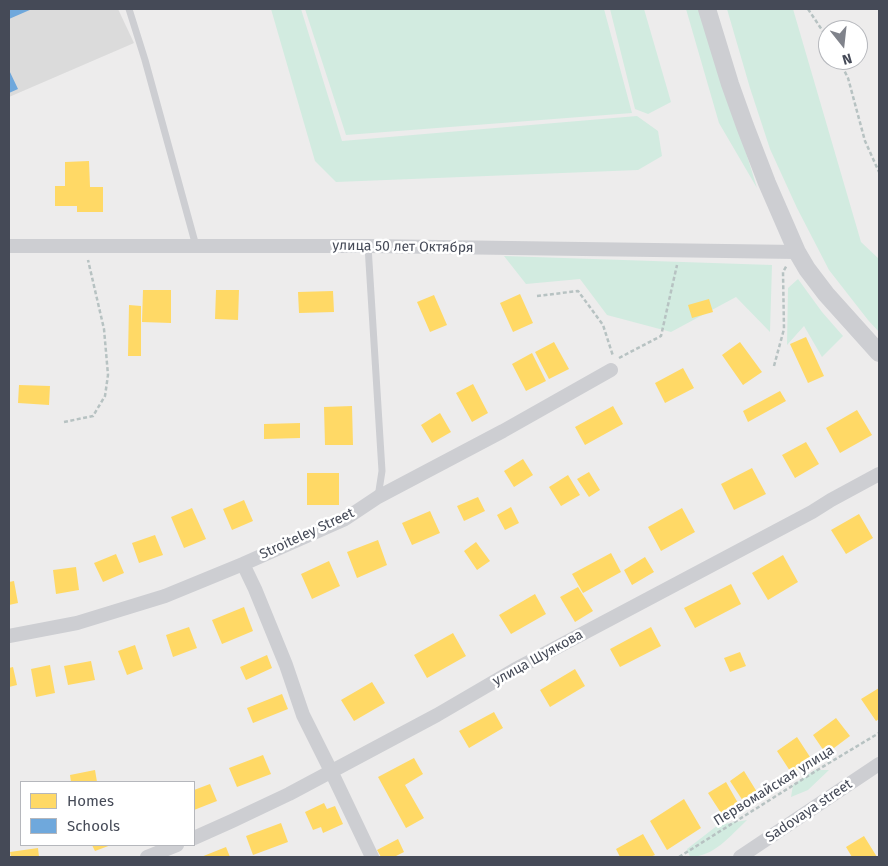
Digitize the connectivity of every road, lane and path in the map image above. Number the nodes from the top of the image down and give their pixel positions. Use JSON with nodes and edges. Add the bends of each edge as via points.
{"nodes":[{"id":1,"x":129,"y":9,"type":"edge"},
{"id":2,"x":707,"y":9,"type":"edge"},
{"id":3,"x":808,"y":9,"type":"edge"},
{"id":4,"x":818,"y":24,"type":"edge"},
{"id":5,"x":844,"y":70,"type":"edge"},
{"id":6,"x":879,"y":172,"type":"edge"},
{"id":7,"x":9,"y":246,"type":"edge"},
{"id":8,"x":85,"y":246,"type":"junction"},
{"id":9,"x":196,"y":246,"type":"junction"},
{"id":10,"x":368,"y":246,"type":"junction"},
{"id":11,"x":797,"y":252,"type":"junction"},
{"id":12,"x":678,"y":262,"type":"dead end"},
{"id":13,"x":537,"y":296,"type":"dead end"},
{"id":14,"x":879,"y":353,"type":"edge"},
{"id":15,"x":612,"y":366,"type":"junction"},
{"id":16,"x":774,"y":366,"type":"dead end"},
{"id":17,"x":64,"y":422,"type":"dead end"},
{"id":18,"x":879,"y":474,"type":"edge"},
{"id":19,"x":378,"y":498,"type":"junction"},
{"id":20,"x":243,"y":564,"type":"junction"},
{"id":21,"x":9,"y":636,"type":"edge"},
{"id":22,"x":879,"y":733,"type":"edge"},
{"id":23,"x":879,"y":764,"type":"edge"},
{"id":24,"x":331,"y":771,"type":"junction"},
{"id":25,"x":195,"y":838,"type":"edge"},
{"id":26,"x":175,"y":846,"type":"edge"},
{"id":27,"x":148,"y":857,"type":"edge"},
{"id":28,"x":372,"y":857,"type":"edge"},
{"id":29,"x":679,"y":857,"type":"edge"},
{"id":30,"x":740,"y":857,"type":"edge"}],
"edges":[{"from":1,"to":9,"type":"lane"},
{"from":2,"to":11,"type":"street","via":[[748,134]]},
{"from":3,"to":4,"type":"path"},
{"from":5,"to":6,"type":"path","via":[[865,141]]},
{"from":7,"to":8,"type":"street","name":"улица 50 лет Октября"},
{"from":8,"to":9,"type":"street","name":"улица 50 лет Октября"},
{"from":8,"to":17,"type":"path","via":[[104,329],[108,375],[105,396],[93,416]]},
{"from":9,"to":10,"type":"street","name":"улица 50 лет Октября"},
{"from":10,"to":11,"type":"street","name":"улица 50 лет Октября"},
{"from":10,"to":19,"type":"lane","via":[[382,472]]},
{"from":11,"to":14,"type":"street","via":[[826,294]]},
{"from":11,"to":16,"type":"path","via":[[783,272],[784,329]]},
{"from":12,"to":15,"type":"path","via":[[661,336]]},
{"from":13,"to":15,"type":"path","via":[[578,292],[603,325],[613,353]]},
{"from":15,"to":19,"type":"street","name":"Stroiteley Street","via":[[503,431]]},
{"from":18,"to":24,"type":"street","name":"улица Шуякова"},
{"from":19,"to":20,"type":"street","name":"Stroiteley Street","via":[[346,519]]},
{"from":20,"to":21,"type":"street","name":"Stroiteley Street","via":[[165,596],[77,623]]},
{"from":20,"to":24,"type":"street","via":[[256,589],[303,715]]},
{"from":22,"to":29,"type":"path","name":"Первомайская улица"},
{"from":23,"to":30,"type":"street","name":"Sadovaya street"},
{"from":24,"to":25,"type":"street","name":"улица Шуякова"},
{"from":24,"to":28,"type":"street"},
{"from":26,"to":27,"type":"street"}]}
